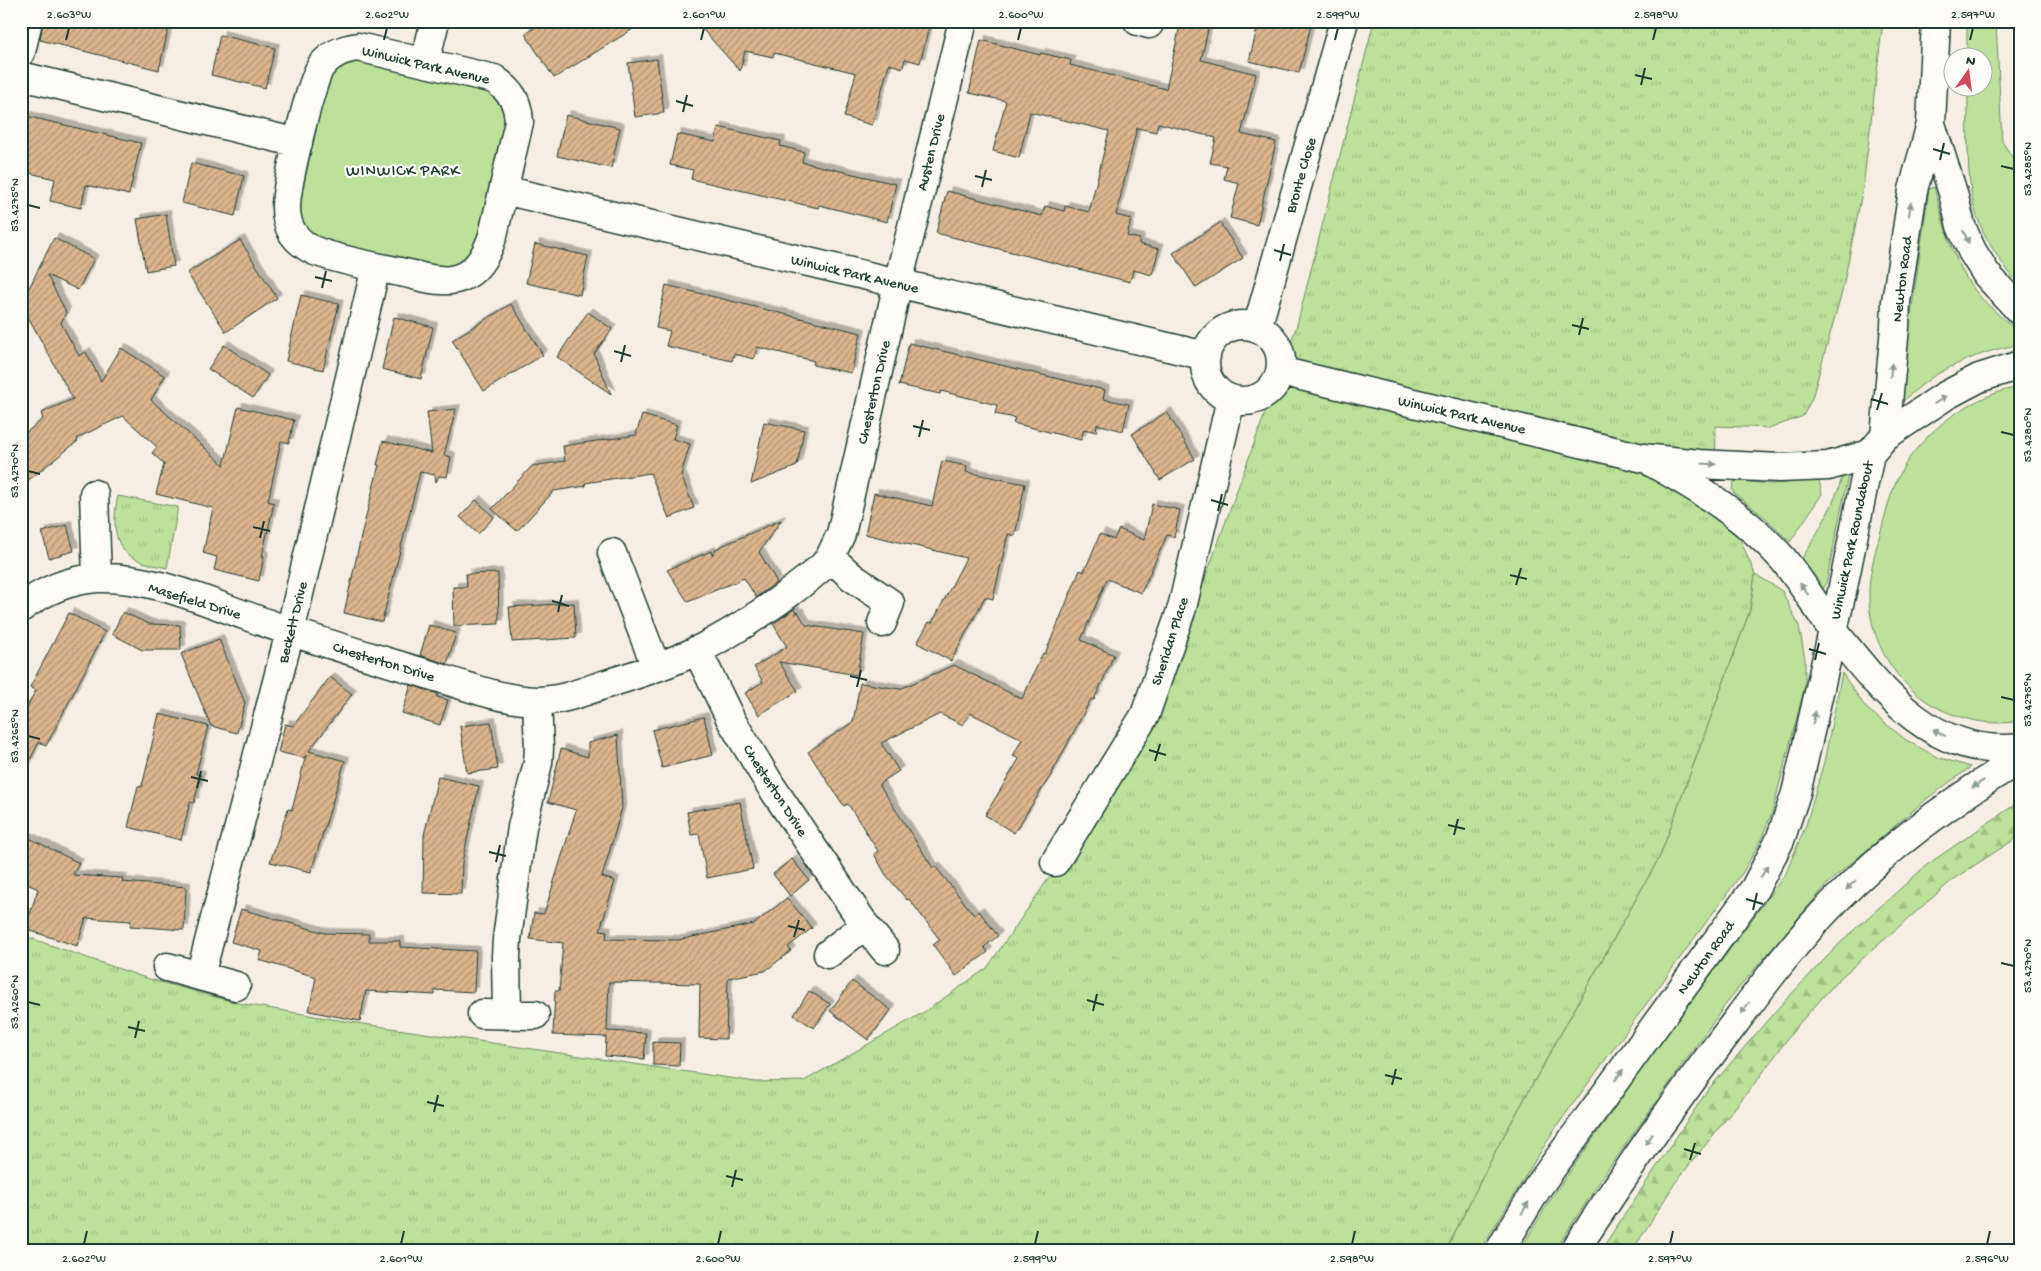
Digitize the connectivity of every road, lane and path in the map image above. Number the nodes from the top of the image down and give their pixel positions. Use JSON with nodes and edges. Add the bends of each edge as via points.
{"nodes":[{"id":1,"x":28,"y":21,"type":"edge"},
{"id":2,"x":435,"y":21,"type":"edge"},
{"id":3,"x":963,"y":21,"type":"edge"},
{"id":4,"x":1344,"y":21,"type":"edge"},
{"id":5,"x":1936,"y":21,"type":"edge"},
{"id":6,"x":21,"y":52,"type":"edge"},
{"id":7,"x":425,"y":62,"type":"junction"},
{"id":8,"x":21,"y":76,"type":"edge"},
{"id":9,"x":1931,"y":124,"type":"junction"},
{"id":10,"x":298,"y":142,"type":"junction"},
{"id":11,"x":504,"y":190,"type":"junction"},
{"id":12,"x":376,"y":266,"type":"junction"},
{"id":13,"x":898,"y":283,"type":"junction"},
{"id":14,"x":2020,"y":311,"type":"edge"},
{"id":15,"x":1257,"y":328,"type":"junction"},
{"id":16,"x":1206,"y":356,"type":"junction"},
{"id":17,"x":2020,"y":365,"type":"edge"},
{"id":18,"x":1280,"y":371,"type":"junction"},
{"id":19,"x":1231,"y":399,"type":"junction"},
{"id":20,"x":1877,"y":445,"type":"junction"},
{"id":21,"x":1644,"y":458,"type":"junction"},
{"id":22,"x":93,"y":491,"type":"dead end"},
{"id":23,"x":610,"y":550,"type":"dead end"},
{"id":24,"x":830,"y":557,"type":"junction"},
{"id":25,"x":97,"y":578,"type":"junction"},
{"id":26,"x":892,"y":605,"type":"dead end"},
{"id":27,"x":21,"y":608,"type":"edge"},
{"id":28,"x":1832,"y":628,"type":"junction"},
{"id":29,"x":290,"y":632,"type":"junction"},
{"id":30,"x":698,"y":650,"type":"junction"},
{"id":31,"x":656,"y":667,"type":"junction"},
{"id":32,"x":537,"y":701,"type":"junction"},
{"id":33,"x":2020,"y":748,"type":"edge"},
{"id":34,"x":2020,"y":759,"type":"edge"},
{"id":35,"x":1054,"y":862,"type":"dead end"},
{"id":36,"x":865,"y":925,"type":"junction"},
{"id":37,"x":885,"y":950,"type":"dead end"},
{"id":38,"x":828,"y":954,"type":"dead end"},
{"id":39,"x":167,"y":967,"type":"dead end"},
{"id":40,"x":200,"y":976,"type":"junction"},
{"id":41,"x":236,"y":986,"type":"dead end"},
{"id":42,"x":535,"y":1015,"type":"dead end"},
{"id":43,"x":1500,"y":1250,"type":"edge"},
{"id":44,"x":1575,"y":1250,"type":"edge"}],
"edges":[{"from":1,"to":6,"type":"street"},
{"from":2,"to":7,"type":"street"},
{"from":3,"to":13,"type":"street","name":"Austen Drive"},
{"from":4,"to":15,"type":"street","name":"Bronte Close"},
{"from":5,"to":9,"type":"street","name":"Newton Road"},
{"from":7,"to":10,"type":"street","name":"Winwick Park Avenue","via":[[358,47],[344,49],[332,56],[321,65],[315,78]]},
{"from":7,"to":11,"type":"street","name":"Winwick Park Avenue","via":[[494,79],[514,97],[519,122]]},
{"from":8,"to":10,"type":"street"},
{"from":9,"to":14,"type":"street","name":"Newton Road","one_way":true,"via":[[1961,226],[1972,251],[1987,275]]},
{"from":20,"to":9,"type":"street","name":"Newton Road","one_way":true,"via":[[1912,190]]},
{"from":10,"to":12,"type":"street","name":"Winwick Park Avenue","via":[[286,206],[287,220],[293,233],[314,251]]},
{"from":11,"to":12,"type":"street","name":"Winwick Park Avenue","via":[[489,248],[469,273],[456,279],[440,280]]},
{"from":11,"to":13,"type":"street","name":"Winwick Park Avenue"},
{"from":12,"to":29,"type":"street","name":"Beckett Drive"},
{"from":13,"to":16,"type":"street","name":"Winwick Park Avenue"},
{"from":13,"to":24,"type":"street","name":"Chesterton Drive","via":[[845,519]]},
{"from":15,"to":16,"type":"street","via":[[1247,325],[1225,330],[1216,336]]},
{"from":15,"to":18,"type":"street","via":[[1274,341],[1281,360]]},
{"from":16,"to":19,"type":"street","via":[[1205,367],[1210,382]]},
{"from":20,"to":17,"type":"street","one_way":true,"via":[[1945,396],[1993,373]]},
{"from":18,"to":19,"type":"street","via":[[1267,392],[1244,401]]},
{"from":18,"to":21,"type":"street","name":"Winwick Park Avenue"},
{"from":19,"to":35,"type":"street","name":"Sheridan Place","via":[[1182,608],[1145,716]]},
{"from":21,"to":20,"type":"street","name":"Winwick Park Avenue","one_way":true,"via":[[1735,466],[1828,466]]},
{"from":20,"to":28,"type":"street","name":"Winwick Park Roundabout"},
{"from":28,"to":21,"type":"street","name":"Winwick Park Avenue","one_way":true,"via":[[1783,560],[1757,532],[1696,487]]},
{"from":22,"to":25,"type":"street"},
{"from":23,"to":31,"type":"street"},
{"from":24,"to":26,"type":"street"},
{"from":24,"to":30,"type":"street","name":"Chesterton Drive","via":[[815,573],[752,618]]},
{"from":25,"to":27,"type":"street","name":"Masefield Drive","via":[[74,581],[52,589]]},
{"from":25,"to":29,"type":"street","name":"Masefield Drive","via":[[180,593]]},
{"from":33,"to":28,"type":"street","name":"Winwick Park Roundabout","one_way":true,"via":[[1984,748],[1931,730],[1900,707],[1872,679]]},
{"from":43,"to":28,"type":"street","name":"Newton Road","one_way":true,"via":[[1538,1187],[1755,888],[1768,865],[1796,793]]},
{"from":29,"to":32,"type":"street","name":"Chesterton Drive","via":[[490,693]]},
{"from":29,"to":40,"type":"street","name":"Beckett Drive"},
{"from":30,"to":31,"type":"street","name":"Chesterton Drive"},
{"from":30,"to":36,"type":"street","name":"Chesterton Drive","via":[[731,720],[771,786]]},
{"from":31,"to":32,"type":"street","name":"Chesterton Drive","via":[[569,696]]},
{"from":32,"to":42,"type":"street","via":[[539,748],[536,770],[522,827],[506,956],[494,1014]]},
{"from":34,"to":44,"type":"street","one_way":true,"via":[[1978,784],[1916,830],[1878,861],[1802,936],[1702,1066]]},
{"from":36,"to":37,"type":"street","name":"Chesterton Drive"},
{"from":36,"to":38,"type":"street"},
{"from":39,"to":40,"type":"street"},
{"from":40,"to":41,"type":"street"}]}
